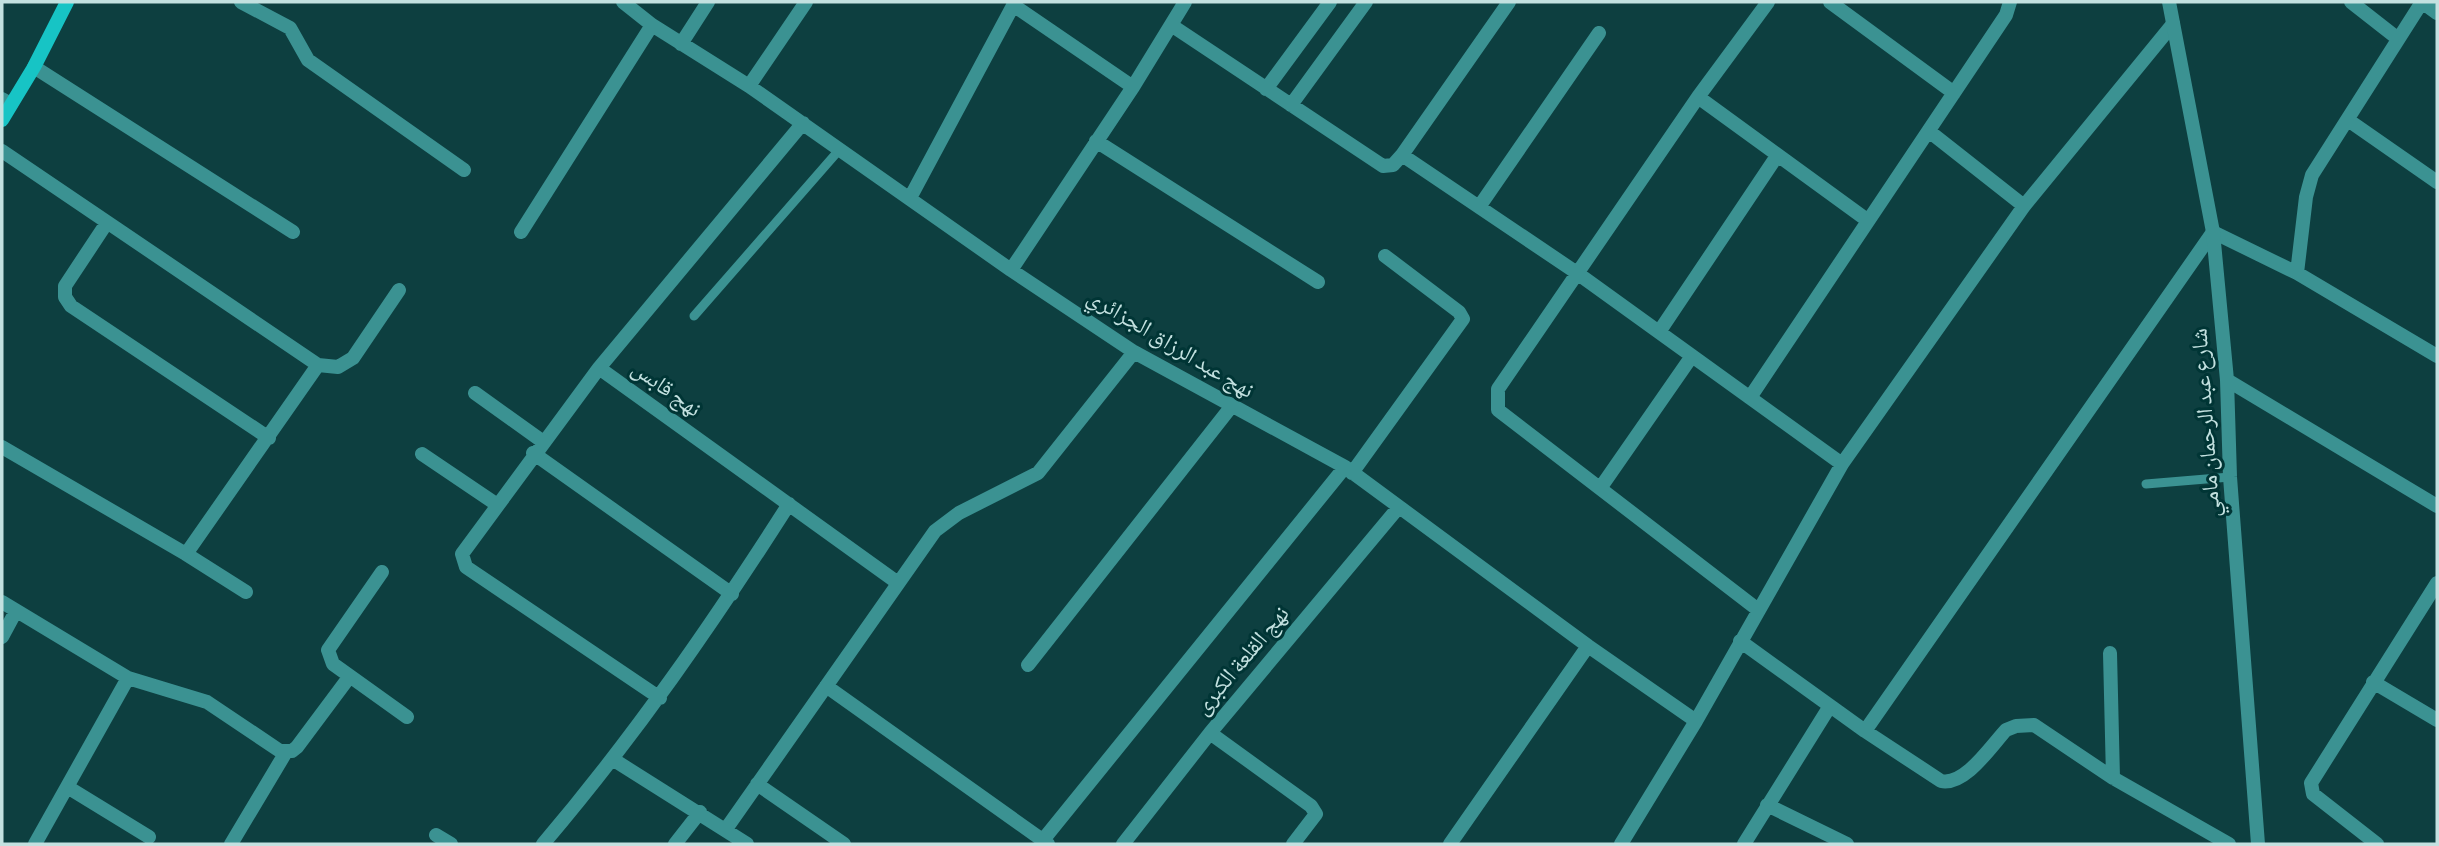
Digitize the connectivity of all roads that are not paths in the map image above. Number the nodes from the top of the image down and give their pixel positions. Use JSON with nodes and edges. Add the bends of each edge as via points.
{"nodes":[{"id":1,"x":67,"y":2,"type":"edge"},
{"id":2,"x":241,"y":2,"type":"edge"},
{"id":3,"x":623,"y":2,"type":"edge"},
{"id":4,"x":708,"y":2,"type":"edge"},
{"id":5,"x":806,"y":2,"type":"edge"},
{"id":6,"x":1185,"y":2,"type":"edge"},
{"id":7,"x":1331,"y":2,"type":"edge"},
{"id":8,"x":1366,"y":2,"type":"edge"},
{"id":9,"x":1509,"y":2,"type":"edge"},
{"id":10,"x":1830,"y":2,"type":"edge"},
{"id":11,"x":2010,"y":2,"type":"edge"},
{"id":12,"x":2169,"y":2,"type":"edge"},
{"id":13,"x":2351,"y":2,"type":"edge"},
{"id":14,"x":2422,"y":2,"type":"edge"},
{"id":15,"x":1014,"y":3,"type":"edge"},
{"id":16,"x":1765,"y":3,"type":"edge"},
{"id":17,"x":2437,"y":13,"type":"edge"},
{"id":18,"x":2173,"y":24,"type":"junction"},
{"id":19,"x":652,"y":25,"type":"junction"},
{"id":20,"x":1171,"y":25,"type":"junction"},
{"id":21,"x":1599,"y":33,"type":"dead end"},
{"id":22,"x":2397,"y":38,"type":"junction"},
{"id":23,"x":681,"y":44,"type":"junction"},
{"id":24,"x":34,"y":67,"type":"junction"},
{"id":25,"x":749,"y":86,"type":"junction"},
{"id":26,"x":1133,"y":87,"type":"junction"},
{"id":27,"x":1266,"y":89,"type":"junction"},
{"id":28,"x":1954,"y":93,"type":"junction"},
{"id":29,"x":1698,"y":97,"type":"junction"},
{"id":30,"x":7,"y":101,"type":"edge"},
{"id":31,"x":1291,"y":105,"type":"junction"},
{"id":32,"x":2,"y":120,"type":"edge"},
{"id":33,"x":2347,"y":120,"type":"junction"},
{"id":34,"x":803,"y":123,"type":"junction"},
{"id":35,"x":1930,"y":132,"type":"junction"},
{"id":36,"x":1096,"y":141,"type":"junction"},
{"id":37,"x":840,"y":149,"type":"junction"},
{"id":38,"x":2,"y":151,"type":"edge"},
{"id":39,"x":1402,"y":155,"type":"junction"},
{"id":40,"x":1777,"y":156,"type":"junction"},
{"id":41,"x":464,"y":170,"type":"dead end"},
{"id":42,"x":2437,"y":182,"type":"edge"},
{"id":43,"x":910,"y":198,"type":"junction"},
{"id":44,"x":2024,"y":206,"type":"junction"},
{"id":45,"x":1479,"y":207,"type":"junction"},
{"id":46,"x":1867,"y":219,"type":"junction"},
{"id":47,"x":106,"y":224,"type":"junction"},
{"id":48,"x":293,"y":232,"type":"dead end"},
{"id":49,"x":521,"y":232,"type":"dead end"},
{"id":50,"x":2213,"y":232,"type":"junction"},
{"id":51,"x":1385,"y":256,"type":"dead end"},
{"id":52,"x":1011,"y":271,"type":"junction"},
{"id":53,"x":1577,"y":273,"type":"junction"},
{"id":54,"x":2297,"y":273,"type":"junction"},
{"id":55,"x":1318,"y":282,"type":"dead end"},
{"id":56,"x":399,"y":290,"type":"dead end"},
{"id":57,"x":694,"y":316,"type":"dead end"},
{"id":58,"x":1658,"y":332,"type":"junction"},
{"id":59,"x":1134,"y":352,"type":"junction"},
{"id":60,"x":1692,"y":356,"type":"junction"},
{"id":61,"x":2437,"y":356,"type":"edge"},
{"id":62,"x":318,"y":365,"type":"junction"},
{"id":63,"x":599,"y":368,"type":"junction"},
{"id":64,"x":2227,"y":380,"type":"junction"},
{"id":65,"x":475,"y":393,"type":"dead end"},
{"id":66,"x":1751,"y":396,"type":"junction"},
{"id":67,"x":1231,"y":407,"type":"junction"},
{"id":68,"x":269,"y":438,"type":"junction"},
{"id":69,"x":2,"y":447,"type":"edge"},
{"id":70,"x":538,"y":447,"type":"junction"},
{"id":71,"x":422,"y":454,"type":"dead end"},
{"id":72,"x":1842,"y":464,"type":"junction"},
{"id":73,"x":1348,"y":470,"type":"junction"},
{"id":74,"x":2230,"y":477,"type":"junction"},
{"id":75,"x":2146,"y":484,"type":"dead end"},
{"id":76,"x":1601,"y":487,"type":"junction"},
{"id":77,"x":496,"y":504,"type":"junction"},
{"id":78,"x":789,"y":504,"type":"junction"},
{"id":79,"x":2437,"y":506,"type":"edge"},
{"id":80,"x":1398,"y":508,"type":"junction"},
{"id":81,"x":186,"y":554,"type":"junction"},
{"id":82,"x":382,"y":572,"type":"dead end"},
{"id":83,"x":898,"y":583,"type":"junction"},
{"id":84,"x":2437,"y":583,"type":"edge"},
{"id":85,"x":246,"y":592,"type":"dead end"},
{"id":86,"x":732,"y":594,"type":"junction"},
{"id":87,"x":2,"y":602,"type":"edge"},
{"id":88,"x":1757,"y":609,"type":"junction"},
{"id":89,"x":16,"y":611,"type":"junction"},
{"id":90,"x":2,"y":637,"type":"edge"},
{"id":91,"x":1740,"y":642,"type":"junction"},
{"id":92,"x":1588,"y":646,"type":"junction"},
{"id":93,"x":2110,"y":653,"type":"dead end"},
{"id":94,"x":1028,"y":665,"type":"dead end"},
{"id":95,"x":350,"y":676,"type":"junction"},
{"id":96,"x":128,"y":678,"type":"junction"},
{"id":97,"x":2373,"y":682,"type":"junction"},
{"id":98,"x":826,"y":686,"type":"junction"},
{"id":99,"x":660,"y":698,"type":"junction"},
{"id":100,"x":1830,"y":706,"type":"junction"},
{"id":101,"x":407,"y":717,"type":"dead end"},
{"id":102,"x":2437,"y":720,"type":"edge"},
{"id":103,"x":1696,"y":721,"type":"junction"},
{"id":104,"x":1866,"y":731,"type":"junction"},
{"id":105,"x":1210,"y":733,"type":"junction"},
{"id":106,"x":286,"y":752,"type":"junction"},
{"id":107,"x":614,"y":760,"type":"junction"},
{"id":108,"x":2113,"y":778,"type":"junction"},
{"id":109,"x":757,"y":784,"type":"junction"},
{"id":110,"x":69,"y":788,"type":"junction"},
{"id":111,"x":1768,"y":806,"type":"junction"},
{"id":112,"x":699,"y":812,"type":"junction"},
{"id":113,"x":726,"y":829,"type":"junction"},
{"id":114,"x":436,"y":835,"type":"dead end"},
{"id":115,"x":149,"y":837,"type":"dead end"},
{"id":116,"x":1046,"y":842,"type":"edge"},
{"id":117,"x":36,"y":844,"type":"edge"},
{"id":118,"x":231,"y":844,"type":"edge"},
{"id":119,"x":451,"y":844,"type":"edge"},
{"id":120,"x":543,"y":844,"type":"edge"},
{"id":121,"x":675,"y":844,"type":"edge"},
{"id":122,"x":747,"y":844,"type":"edge"},
{"id":123,"x":844,"y":844,"type":"edge"},
{"id":124,"x":1123,"y":844,"type":"edge"},
{"id":125,"x":1293,"y":844,"type":"edge"},
{"id":126,"x":1450,"y":844,"type":"edge"},
{"id":127,"x":1621,"y":844,"type":"edge"},
{"id":128,"x":1744,"y":844,"type":"edge"},
{"id":129,"x":1847,"y":844,"type":"edge"},
{"id":130,"x":2229,"y":844,"type":"edge"},
{"id":131,"x":2259,"y":844,"type":"edge"},
{"id":132,"x":2376,"y":844,"type":"edge"}],
"edges":[{"from":1,"to":24,"type":"main road"},
{"from":2,"to":41,"type":"street","via":[[290,28],[308,60]]},
{"from":3,"to":19,"type":"street","name":"نهج عبد الرزاق الجزائري"},
{"from":4,"to":23,"type":"street"},
{"from":5,"to":25,"type":"street"},
{"from":6,"to":20,"type":"street"},
{"from":7,"to":27,"type":"street"},
{"from":8,"to":31,"type":"street"},
{"from":9,"to":39,"type":"street"},
{"from":10,"to":28,"type":"street"},
{"from":11,"to":28,"type":"street"},
{"from":12,"to":18,"type":"street","name":"شارع عبد الرحمان مامي"},
{"from":13,"to":22,"type":"street"},
{"from":14,"to":17,"type":"street"},
{"from":14,"to":22,"type":"street"},
{"from":15,"to":26,"type":"street"},
{"from":15,"to":43,"type":"street"},
{"from":16,"to":29,"type":"street"},
{"from":18,"to":44,"type":"street"},
{"from":18,"to":50,"type":"street","name":"شارع عبد الرحمان مامي"},
{"from":19,"to":23,"type":"street","name":"نهج عبد الرزاق الجزائري"},
{"from":19,"to":49,"type":"street"},
{"from":20,"to":26,"type":"street"},
{"from":20,"to":27,"type":"street"},
{"from":21,"to":45,"type":"street"},
{"from":22,"to":33,"type":"street"},
{"from":23,"to":25,"type":"street","name":"نهج عبد الرزاق الجزائري"},
{"from":24,"to":30,"type":"main road"},
{"from":24,"to":48,"type":"street"},
{"from":25,"to":34,"type":"street","name":"نهج عبد الرزاق الجزائري"},
{"from":26,"to":36,"type":"street"},
{"from":27,"to":31,"type":"street"},
{"from":28,"to":35,"type":"street"},
{"from":29,"to":40,"type":"street"},
{"from":29,"to":53,"type":"street"},
{"from":30,"to":32,"type":"main road"},
{"from":31,"to":39,"type":"street","via":[[1383,166]]},
{"from":33,"to":42,"type":"street"},
{"from":33,"to":54,"type":"street","via":[[2309,184]]},
{"from":34,"to":37,"type":"street","name":"نهج عبد الرزاق الجزائري"},
{"from":34,"to":63,"type":"street","name":"نهج قابس"},
{"from":35,"to":44,"type":"street"},
{"from":35,"to":46,"type":"street"},
{"from":36,"to":52,"type":"street"},
{"from":36,"to":55,"type":"street"},
{"from":37,"to":43,"type":"street","name":"نهج عبد الرزاق الجزائري"},
{"from":37,"to":57,"type":"lane"},
{"from":38,"to":47,"type":"street"},
{"from":39,"to":45,"type":"street"},
{"from":40,"to":46,"type":"street"},
{"from":40,"to":58,"type":"street"},
{"from":43,"to":52,"type":"street","name":"نهج عبد الرزاق الجزائري"},
{"from":44,"to":72,"type":"street"},
{"from":45,"to":53,"type":"street"},
{"from":46,"to":66,"type":"street"},
{"from":47,"to":62,"type":"street"},
{"from":47,"to":68,"type":"street","via":[[65,286],[71,306]]},
{"from":50,"to":54,"type":"street"},
{"from":50,"to":64,"type":"street","name":"شارع عبد الرحمان مامي"},
{"from":50,"to":104,"type":"street"},
{"from":51,"to":73,"type":"street","via":[[1463,319]]},
{"from":52,"to":59,"type":"street","name":"نهج عبد الرزاق الجزائري"},
{"from":53,"to":58,"type":"street"},
{"from":53,"to":76,"type":"street","via":[[1498,389],[1496,401],[1498,410]]},
{"from":54,"to":61,"type":"street"},
{"from":56,"to":62,"type":"street","via":[[353,358],[338,367]]},
{"from":58,"to":60,"type":"street"},
{"from":59,"to":67,"type":"street","name":"نهج عبد الرزاق الجزائري"},
{"from":59,"to":83,"type":"street","via":[[1038,472],[945,521]]},
{"from":60,"to":66,"type":"street"},
{"from":60,"to":76,"type":"street"},
{"from":62,"to":68,"type":"street"},
{"from":63,"to":70,"type":"street"},
{"from":63,"to":78,"type":"street","name":"نهج قابس"},
{"from":64,"to":74,"type":"street","name":"شارع عبد الرحمان مامي"},
{"from":64,"to":79,"type":"street"},
{"from":65,"to":70,"type":"street"},
{"from":66,"to":72,"type":"street"},
{"from":67,"to":73,"type":"street","name":"نهج عبد الرزاق الجزائري"},
{"from":67,"to":94,"type":"street"},
{"from":68,"to":81,"type":"street"},
{"from":69,"to":81,"type":"street"},
{"from":70,"to":77,"type":"street"},
{"from":70,"to":86,"type":"street"},
{"from":71,"to":77,"type":"street"},
{"from":72,"to":88,"type":"street"},
{"from":73,"to":80,"type":"street","name":"نهج عبد الرزاق الجزائري"},
{"from":73,"to":116,"type":"street"},
{"from":74,"to":75,"type":"lane"},
{"from":74,"to":131,"type":"street","name":"شارع عبد الرحمان مامي"},
{"from":76,"to":88,"type":"street"},
{"from":77,"to":99,"type":"street","via":[[464,548],[466,566]]},
{"from":78,"to":83,"type":"street","name":"نهج قابس"},
{"from":78,"to":86,"type":"street"},
{"from":80,"to":92,"type":"street","name":"نهج عبد الرزاق الجزائري"},
{"from":80,"to":105,"type":"street","name":"نهج القلعة الكبرى"},
{"from":81,"to":85,"type":"street"},
{"from":82,"to":95,"type":"street","via":[[328,650],[330,661]]},
{"from":83,"to":98,"type":"street"},
{"from":84,"to":97,"type":"street"},
{"from":86,"to":99,"type":"street"},
{"from":87,"to":89,"type":"street"},
{"from":88,"to":91,"type":"street"},
{"from":89,"to":90,"type":"street"},
{"from":89,"to":96,"type":"street"},
{"from":91,"to":100,"type":"street"},
{"from":91,"to":103,"type":"street"},
{"from":92,"to":103,"type":"street","name":"نهج عبد الرزاق الجزائري"},
{"from":92,"to":126,"type":"street"},
{"from":93,"to":108,"type":"street"},
{"from":95,"to":101,"type":"street"},
{"from":95,"to":106,"type":"street","via":[[297,747]]},
{"from":96,"to":106,"type":"street","via":[[207,702]]},
{"from":96,"to":110,"type":"street"},
{"from":97,"to":102,"type":"street"},
{"from":97,"to":132,"type":"street","via":[[2311,787],[2313,794]]},
{"from":98,"to":109,"type":"street"},
{"from":98,"to":116,"type":"street"},
{"from":99,"to":107,"type":"street"},
{"from":100,"to":104,"type":"street"},
{"from":100,"to":111,"type":"street"},
{"from":103,"to":127,"type":"street"},
{"from":104,"to":108,"type":"street","via":[[1948,782],[1960,778],[2006,730],[2034,725]]},
{"from":105,"to":124,"type":"street","name":"نهج القلعة الكبرى"},
{"from":105,"to":125,"type":"street","via":[[1311,806],[1316,814]]},
{"from":106,"to":118,"type":"street"},
{"from":107,"to":112,"type":"street"},
{"from":107,"to":120,"type":"street"},
{"from":108,"to":130,"type":"street"},
{"from":109,"to":113,"type":"street"},
{"from":109,"to":123,"type":"street"},
{"from":110,"to":115,"type":"street"},
{"from":110,"to":117,"type":"street"},
{"from":111,"to":128,"type":"street"},
{"from":111,"to":129,"type":"street"},
{"from":112,"to":113,"type":"street"},
{"from":112,"to":121,"type":"street"},
{"from":113,"to":122,"type":"street"},
{"from":114,"to":119,"type":"street"}]}
